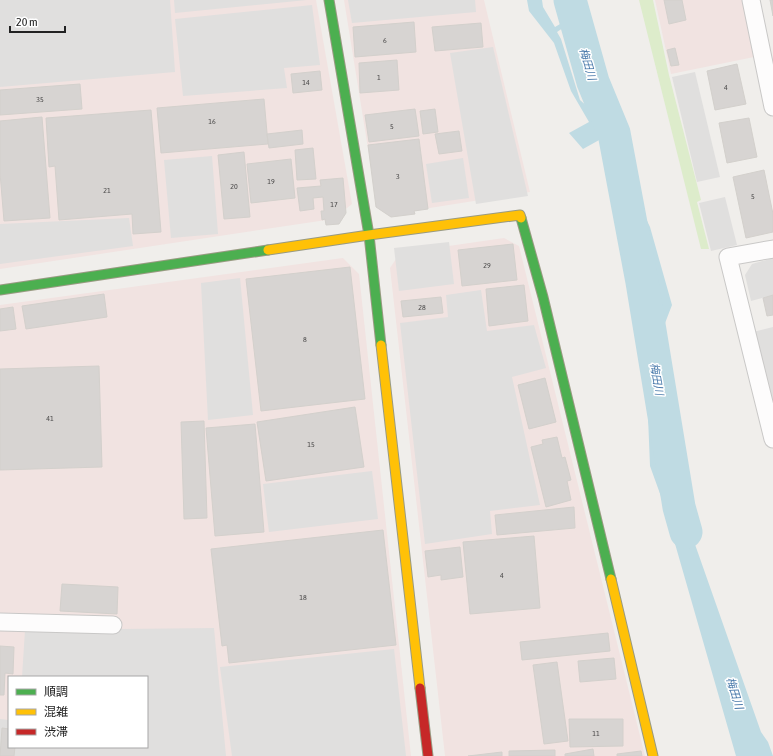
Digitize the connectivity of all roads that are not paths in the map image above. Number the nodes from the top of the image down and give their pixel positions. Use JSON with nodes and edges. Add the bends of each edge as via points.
{"nodes":[{"id":1,"x":329,"y":0,"type":"edge"},
{"id":2,"x":750,"y":0,"type":"edge"},
{"id":3,"x":773,"y":107,"type":"edge"},
{"id":4,"x":369,"y":235,"type":"junction"},
{"id":5,"x":773,"y":249,"type":"edge"},
{"id":6,"x":0,"y":290,"type":"edge"},
{"id":7,"x":773,"y":439,"type":"edge"},
{"id":8,"x":0,"y":622,"type":"edge"},
{"id":9,"x":112,"y":625,"type":"dead end"},
{"id":10,"x":428,"y":756,"type":"edge"},
{"id":11,"x":653,"y":756,"type":"edge"}],
"edges":[{"from":1,"to":4,"type":"street"},
{"from":2,"to":3,"type":"street"},
{"from":4,"to":6,"type":"street"},
{"from":4,"to":10,"type":"street"},
{"from":4,"to":11,"type":"street","via":[[520,215],[543,296]]},
{"from":5,"to":7,"type":"street","via":[[728,257]]},
{"from":8,"to":9,"type":"street"}]}
